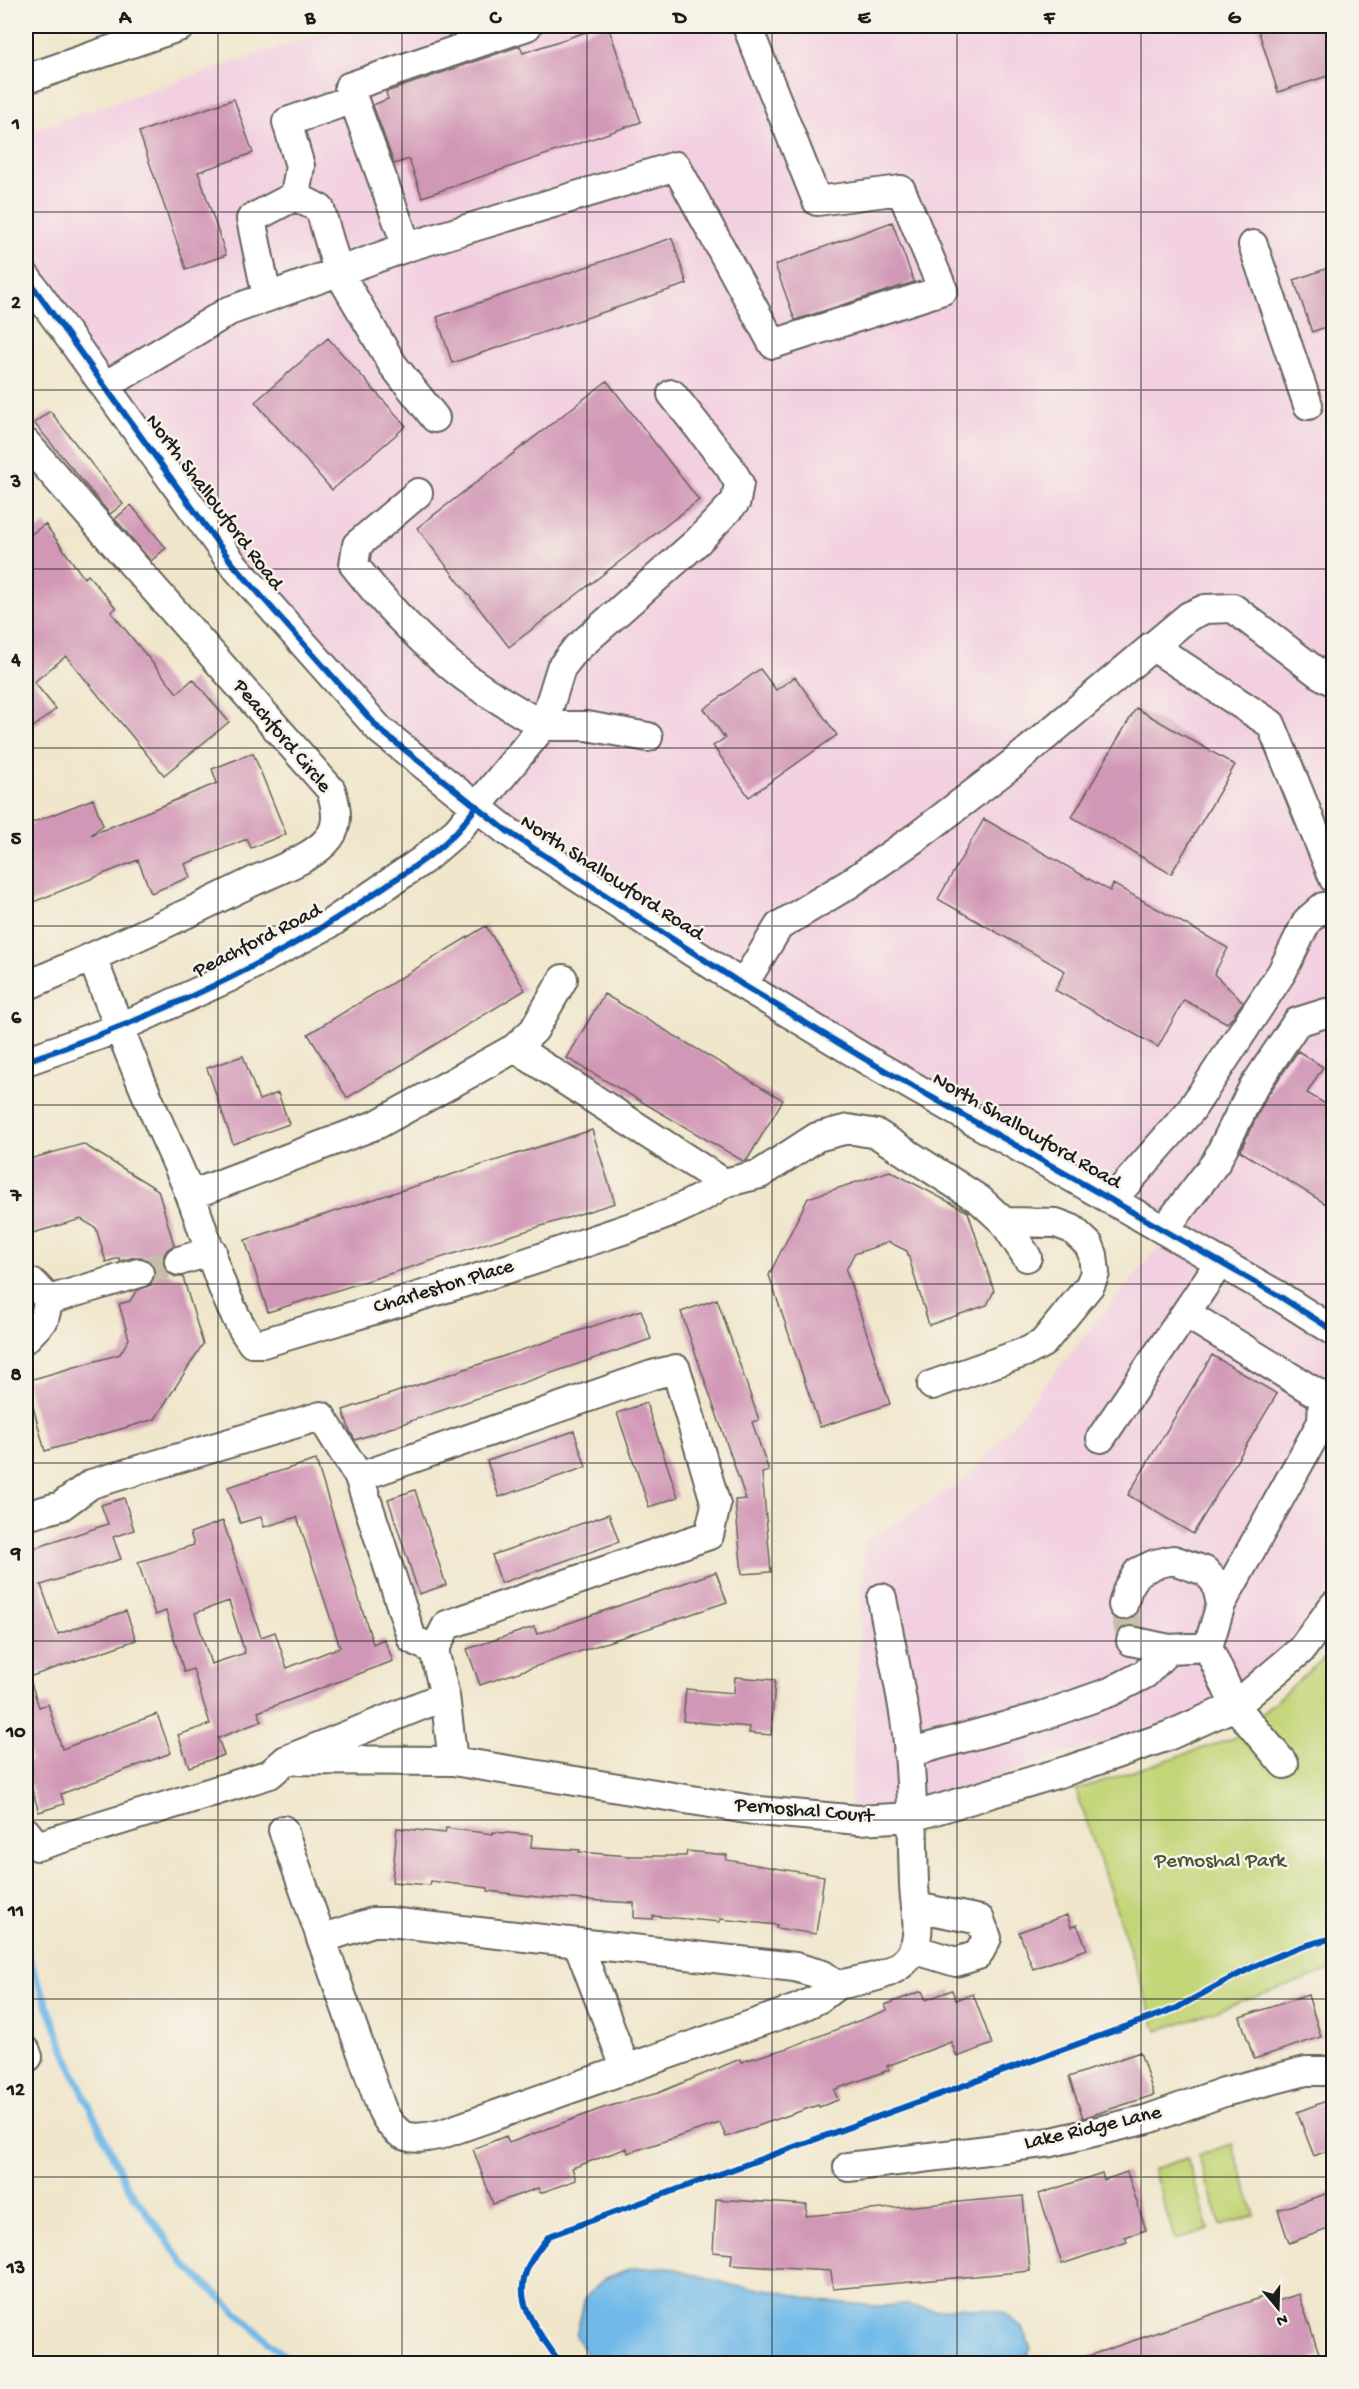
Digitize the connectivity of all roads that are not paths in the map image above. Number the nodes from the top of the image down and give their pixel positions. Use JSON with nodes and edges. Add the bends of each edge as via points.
{"nodes":[{"id":1,"x":181,"y":26,"type":"edge"},
{"id":2,"x":527,"y":26,"type":"edge"},
{"id":3,"x":747,"y":26,"type":"edge"},
{"id":4,"x":26,"y":80,"type":"edge"},
{"id":5,"x":353,"y":99,"type":"junction"},
{"id":6,"x":295,"y":196,"type":"junction"},
{"id":7,"x":1252,"y":245,"type":"dead end"},
{"id":8,"x":406,"y":246,"type":"junction"},
{"id":9,"x":338,"y":271,"type":"junction"},
{"id":10,"x":26,"y":277,"type":"edge"},
{"id":11,"x":267,"y":297,"type":"junction"},
{"id":12,"x":105,"y":386,"type":"junction"},
{"id":13,"x":672,"y":394,"type":"dead end"},
{"id":14,"x":1308,"y":405,"type":"dead end"},
{"id":15,"x":435,"y":418,"type":"dead end"},
{"id":16,"x":26,"y":443,"type":"edge"},
{"id":17,"x":418,"y":493,"type":"dead end"},
{"id":18,"x":1152,"y":646,"type":"junction"},
{"id":19,"x":1334,"y":682,"type":"edge"},
{"id":20,"x":543,"y":726,"type":"junction"},
{"id":21,"x":648,"y":737,"type":"dead end"},
{"id":22,"x":477,"y":806,"type":"junction"},
{"id":23,"x":1334,"y":879,"type":"edge"},
{"id":24,"x":1334,"y":906,"type":"edge"},
{"id":25,"x":92,"y":957,"type":"junction"},
{"id":26,"x":563,"y":980,"type":"dead end"},
{"id":27,"x":742,"y":985,"type":"junction"},
{"id":28,"x":26,"y":986,"type":"edge"},
{"id":29,"x":1330,"y":1014,"type":"edge"},
{"id":30,"x":119,"y":1028,"type":"junction"},
{"id":31,"x":515,"y":1048,"type":"junction"},
{"id":32,"x":26,"y":1061,"type":"edge"},
{"id":33,"x":724,"y":1183,"type":"junction"},
{"id":34,"x":191,"y":1195,"type":"junction"},
{"id":35,"x":1112,"y":1200,"type":"junction"},
{"id":36,"x":1004,"y":1222,"type":"junction"},
{"id":37,"x":1164,"y":1230,"type":"junction"},
{"id":38,"x":212,"y":1251,"type":"junction"},
{"id":39,"x":1027,"y":1257,"type":"dead end"},
{"id":40,"x":179,"y":1261,"type":"tunnel mouth"},
{"id":41,"x":1220,"y":1263,"type":"junction"},
{"id":42,"x":139,"y":1273,"type":"tunnel mouth"},
{"id":43,"x":26,"y":1281,"type":"edge"},
{"id":44,"x":49,"y":1300,"type":"junction"},
{"id":45,"x":1187,"y":1314,"type":"junction"},
{"id":46,"x":1334,"y":1331,"type":"edge"},
{"id":47,"x":26,"y":1338,"type":"edge"},
{"id":48,"x":932,"y":1385,"type":"dead end"},
{"id":49,"x":1101,"y":1438,"type":"dead end"},
{"id":50,"x":359,"y":1477,"type":"junction"},
{"id":51,"x":26,"y":1516,"type":"edge"},
{"id":52,"x":882,"y":1598,"type":"dead end"},
{"id":53,"x":1221,"y":1604,"type":"junction"},
{"id":54,"x":1123,"y":1605,"type":"tunnel mouth"},
{"id":55,"x":1334,"y":1605,"type":"edge"},
{"id":56,"x":1131,"y":1641,"type":"dead end"},
{"id":57,"x":1208,"y":1647,"type":"junction"},
{"id":58,"x":1169,"y":1649,"type":"junction"},
{"id":59,"x":434,"y":1650,"type":"junction"},
{"id":60,"x":445,"y":1696,"type":"junction"},
{"id":61,"x":1235,"y":1707,"type":"junction"},
{"id":62,"x":908,"y":1753,"type":"junction"},
{"id":63,"x":286,"y":1760,"type":"junction"},
{"id":64,"x":453,"y":1761,"type":"junction"},
{"id":65,"x":1284,"y":1764,"type":"dead end"},
{"id":66,"x":912,"y":1817,"type":"junction"},
{"id":67,"x":283,"y":1830,"type":"dead end"},
{"id":68,"x":26,"y":1832,"type":"edge"},
{"id":69,"x":916,"y":1907,"type":"junction"},
{"id":70,"x":321,"y":1938,"type":"junction"},
{"id":71,"x":578,"y":1943,"type":"junction"},
{"id":72,"x":913,"y":1949,"type":"junction"},
{"id":73,"x":837,"y":1985,"type":"junction"},
{"id":74,"x":26,"y":2051,"type":"edge"},
{"id":75,"x":26,"y":2058,"type":"edge"},
{"id":76,"x":626,"y":2070,"type":"junction"},
{"id":77,"x":1334,"y":2071,"type":"edge"},
{"id":78,"x":848,"y":2167,"type":"dead end"}],
"edges":[{"from":1,"to":4,"type":"street"},
{"from":2,"to":5,"type":"street","via":[[349,87]]},
{"from":3,"to":8,"type":"street","via":[[818,201],[901,190],[943,290],[773,344],[676,166]]},
{"from":5,"to":6,"type":"street","via":[[287,122],[300,166]]},
{"from":5,"to":8,"type":"street"},
{"from":6,"to":9,"type":"street","via":[[320,209]]},
{"from":6,"to":11,"type":"street","via":[[251,219]]},
{"from":7,"to":14,"type":"street"},
{"from":8,"to":9,"type":"street"},
{"from":9,"to":11,"type":"street"},
{"from":9,"to":15,"type":"street","via":[[393,365]]},
{"from":10,"to":12,"type":"street","name":"North Shallowford Road"},
{"from":11,"to":12,"type":"street","via":[[229,311]]},
{"from":12,"to":22,"type":"street","name":"North Shallowford Road","via":[[232,563],[380,730]]},
{"from":13,"to":20,"type":"street","via":[[739,483],[736,501],[698,541],[575,650],[561,668]]},
{"from":16,"to":25,"type":"street","name":"Peachford Circle","via":[[331,790],[335,803],[336,824],[329,839],[317,849]]},
{"from":17,"to":20,"type":"street","via":[[357,545],[354,565],[376,593],[451,665]]},
{"from":18,"to":19,"type":"street","via":[[1188,616],[1205,609],[1233,608]]},
{"from":18,"to":23,"type":"street","via":[[1271,724]]},
{"from":18,"to":27,"type":"street","via":[[1011,765],[918,836],[779,926]]},
{"from":20,"to":21,"type":"street","via":[[587,726]]},
{"from":20,"to":22,"type":"street","name":"Peachford Road"},
{"from":22,"to":27,"type":"street","name":"North Shallowford Road","via":[[507,831]]},
{"from":22,"to":30,"type":"street","name":"Peachford Road","via":[[457,831],[423,860],[332,923],[230,977]]},
{"from":24,"to":35,"type":"street","via":[[1323,907],[1306,921],[1282,972],[1191,1110]]},
{"from":25,"to":28,"type":"street","name":"Peachford Circle"},
{"from":25,"to":30,"type":"street"},
{"from":26,"to":31,"type":"street","via":[[534,1030]]},
{"from":27,"to":35,"type":"street","name":"North Shallowford Road"},
{"from":29,"to":37,"type":"street","via":[[1297,1022],[1253,1088],[1216,1162]]},
{"from":30,"to":32,"type":"street","name":"Peachford Road"},
{"from":30,"to":34,"type":"street","name":"Charleston Place"},
{"from":31,"to":33,"type":"street"},
{"from":31,"to":34,"type":"street","via":[[378,1125]]},
{"from":33,"to":36,"type":"street","name":"Charleston Place","via":[[760,1174],[817,1137],[848,1129],[877,1134],[980,1200]]},
{"from":33,"to":38,"type":"street","name":"Charleston Place","via":[[706,1196],[657,1217],[524,1264],[263,1343],[252,1343],[243,1330],[224,1293]]},
{"from":34,"to":38,"type":"street","name":"Charleston Place"},
{"from":35,"to":37,"type":"street","name":"North Shallowford Road"},
{"from":36,"to":39,"type":"street","name":"Charleston Place"},
{"from":36,"to":48,"type":"street","via":[[1056,1222],[1072,1229],[1089,1245],[1095,1273],[1090,1285],[1043,1343]]},
{"from":37,"to":41,"type":"street","name":"North Shallowford Road"},
{"from":38,"to":40,"type":"street"},
{"from":41,"to":45,"type":"street"},
{"from":41,"to":46,"type":"street","name":"North Shallowford Road"},
{"from":42,"to":44,"type":"street"},
{"from":43,"to":44,"type":"street"},
{"from":44,"to":47,"type":"street","via":[[44,1319]]},
{"from":45,"to":49,"type":"street"},
{"from":45,"to":53,"type":"street","via":[[1323,1397],[1322,1422]]},
{"from":50,"to":51,"type":"street","via":[[321,1416],[91,1484],[61,1506]]},
{"from":50,"to":59,"type":"street","via":[[412,1639]]},
{"from":50,"to":59,"type":"street","via":[[676,1369],[716,1505],[709,1534],[447,1625]]},
{"from":52,"to":62,"type":"street"},
{"from":53,"to":54,"type":"street","via":[[1216,1583],[1205,1571],[1173,1560],[1138,1572]]},
{"from":53,"to":57,"type":"street"},
{"from":55,"to":61,"type":"street","name":"Pernoshal Court","via":[[1301,1650]]},
{"from":56,"to":58,"type":"street"},
{"from":57,"to":58,"type":"street"},
{"from":57,"to":61,"type":"street"},
{"from":58,"to":62,"type":"street","via":[[1145,1674],[1110,1692],[1036,1718]]},
{"from":59,"to":60,"type":"street"},
{"from":60,"to":63,"type":"street"},
{"from":60,"to":64,"type":"street"},
{"from":61,"to":65,"type":"street"},
{"from":61,"to":66,"type":"street","name":"Pernoshal Court","via":[[1157,1740],[1069,1770]]},
{"from":62,"to":66,"type":"street"},
{"from":63,"to":64,"type":"street","name":"Pernoshal Court"},
{"from":63,"to":68,"type":"street","via":[[270,1774],[37,1846]]},
{"from":64,"to":66,"type":"street","name":"Pernoshal Court","via":[[759,1811],[859,1821]]},
{"from":66,"to":69,"type":"street"},
{"from":67,"to":70,"type":"street"},
{"from":69,"to":72,"type":"street","via":[[918,1931]]},
{"from":69,"to":72,"type":"street","via":[[980,1920],[987,1938],[978,1955],[956,1962]]},
{"from":70,"to":71,"type":"street","via":[[365,1924],[389,1922]]},
{"from":70,"to":76,"type":"street","via":[[382,2110],[401,2135],[418,2139],[442,2134]]},
{"from":71,"to":73,"type":"street","via":[[802,1969],[823,1975]]},
{"from":71,"to":76,"type":"street"},
{"from":72,"to":73,"type":"street","via":[[907,1959],[891,1970]]},
{"from":73,"to":76,"type":"street","via":[[799,2008]]},
{"from":74,"to":75,"type":"street"},
{"from":77,"to":78,"type":"street","name":"Lake Ridge Lane","via":[[1306,2070],[1224,2092],[1148,2119],[1052,2142]]}]}
